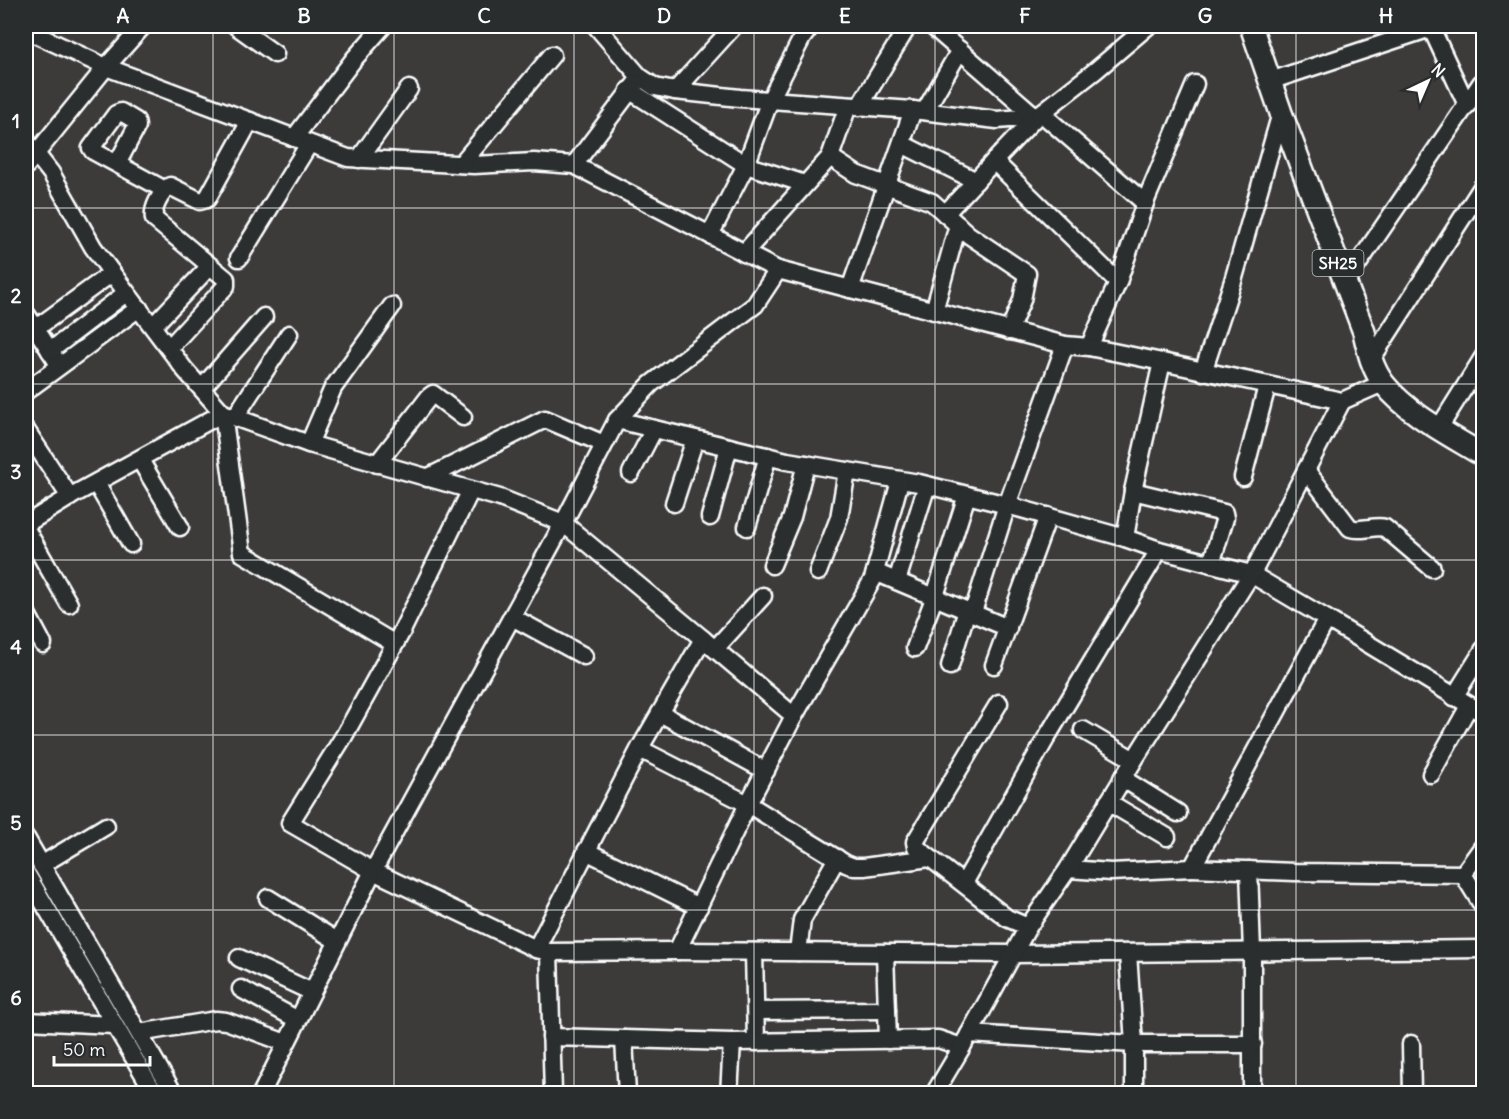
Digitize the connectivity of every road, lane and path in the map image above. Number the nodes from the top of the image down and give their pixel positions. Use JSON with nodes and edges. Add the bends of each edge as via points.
{"nodes":[{"id":1,"x":143,"y":26,"type":"edge"},
{"id":2,"x":236,"y":26,"type":"edge"},
{"id":3,"x":383,"y":26,"type":"edge"},
{"id":4,"x":734,"y":26,"type":"edge"},
{"id":5,"x":811,"y":26,"type":"edge"},
{"id":6,"x":908,"y":26,"type":"edge"},
{"id":7,"x":932,"y":26,"type":"edge"},
{"id":8,"x":1145,"y":26,"type":"edge"},
{"id":9,"x":1251,"y":26,"type":"edge"},
{"id":10,"x":601,"y":28,"type":"edge"},
{"id":11,"x":28,"y":37,"type":"edge"},
{"id":12,"x":960,"y":50,"type":"junction"},
{"id":13,"x":275,"y":54,"type":"dead end"},
{"id":14,"x":552,"y":55,"type":"dead end"},
{"id":15,"x":106,"y":67,"type":"junction"},
{"id":16,"x":1484,"y":79,"type":"edge"},
{"id":17,"x":1270,"y":81,"type":"junction"},
{"id":18,"x":635,"y":84,"type":"junction"},
{"id":19,"x":1195,"y":84,"type":"dead end"},
{"id":20,"x":409,"y":89,"type":"dead end"},
{"id":21,"x":675,"y":91,"type":"junction"},
{"id":22,"x":770,"y":100,"type":"junction"},
{"id":23,"x":1467,"y":105,"type":"junction"},
{"id":24,"x":853,"y":107,"type":"junction"},
{"id":25,"x":919,"y":111,"type":"junction"},
{"id":26,"x":1281,"y":112,"type":"junction"},
{"id":27,"x":1039,"y":115,"type":"junction"},
{"id":28,"x":250,"y":121,"type":"junction"},
{"id":29,"x":301,"y":141,"type":"junction"},
{"id":30,"x":902,"y":144,"type":"junction"},
{"id":31,"x":29,"y":154,"type":"edge"},
{"id":32,"x":830,"y":157,"type":"junction"},
{"id":33,"x":359,"y":159,"type":"junction"},
{"id":34,"x":994,"y":162,"type":"junction"},
{"id":35,"x":117,"y":164,"type":"dead end"},
{"id":36,"x":461,"y":164,"type":"junction"},
{"id":37,"x":574,"y":165,"type":"junction"},
{"id":38,"x":746,"y":165,"type":"junction"},
{"id":39,"x":976,"y":181,"type":"junction"},
{"id":40,"x":805,"y":184,"type":"junction"},
{"id":41,"x":886,"y":184,"type":"junction"},
{"id":42,"x":1484,"y":184,"type":"edge"},
{"id":43,"x":165,"y":190,"type":"junction"},
{"id":44,"x":1144,"y":205,"type":"junction"},
{"id":45,"x":945,"y":214,"type":"junction"},
{"id":46,"x":958,"y":225,"type":"junction"},
{"id":47,"x":710,"y":235,"type":"junction"},
{"id":48,"x":744,"y":253,"type":"junction"},
{"id":49,"x":239,"y":258,"type":"dead end"},
{"id":50,"x":210,"y":266,"type":"junction"},
{"id":51,"x":778,"y":270,"type":"junction"},
{"id":52,"x":112,"y":273,"type":"junction"},
{"id":53,"x":1118,"y":282,"type":"junction"},
{"id":54,"x":1345,"y":283,"type":"junction"},
{"id":55,"x":850,"y":289,"type":"junction"},
{"id":56,"x":126,"y":293,"type":"junction"},
{"id":57,"x":392,"y":306,"type":"dead end"},
{"id":58,"x":139,"y":308,"type":"junction"},
{"id":59,"x":934,"y":311,"type":"junction"},
{"id":60,"x":264,"y":317,"type":"dead end"},
{"id":61,"x":31,"y":322,"type":"edge"},
{"id":62,"x":153,"y":327,"type":"junction"},
{"id":63,"x":1009,"y":331,"type":"junction"},
{"id":64,"x":289,"y":334,"type":"dead end"},
{"id":65,"x":1065,"y":345,"type":"junction"},
{"id":66,"x":1089,"y":347,"type":"junction"},
{"id":67,"x":169,"y":348,"type":"junction"},
{"id":68,"x":50,"y":351,"type":"junction"},
{"id":69,"x":1484,"y":356,"type":"edge"},
{"id":70,"x":1371,"y":360,"type":"junction"},
{"id":71,"x":1162,"y":362,"type":"junction"},
{"id":72,"x":59,"y":366,"type":"junction"},
{"id":73,"x":1203,"y":372,"type":"junction"},
{"id":74,"x":1383,"y":383,"type":"junction"},
{"id":75,"x":1267,"y":386,"type":"junction"},
{"id":76,"x":202,"y":388,"type":"junction"},
{"id":77,"x":26,"y":391,"type":"edge"},
{"id":78,"x":1342,"y":401,"type":"junction"},
{"id":79,"x":229,"y":415,"type":"junction"},
{"id":80,"x":462,"y":417,"type":"dead end"},
{"id":81,"x":617,"y":420,"type":"junction"},
{"id":82,"x":1439,"y":428,"type":"junction"},
{"id":83,"x":654,"y":429,"type":"junction"},
{"id":84,"x":26,"y":430,"type":"edge"},
{"id":85,"x":695,"y":439,"type":"junction"},
{"id":86,"x":309,"y":444,"type":"junction"},
{"id":87,"x":604,"y":444,"type":"junction"},
{"id":88,"x":729,"y":447,"type":"junction"},
{"id":89,"x":768,"y":456,"type":"junction"},
{"id":90,"x":1484,"y":456,"type":"edge"},
{"id":91,"x":140,"y":460,"type":"junction"},
{"id":92,"x":377,"y":464,"type":"junction"},
{"id":93,"x":806,"y":464,"type":"junction"},
{"id":94,"x":1306,"y":470,"type":"junction"},
{"id":95,"x":847,"y":471,"type":"junction"},
{"id":96,"x":631,"y":472,"type":"dead end"},
{"id":97,"x":1243,"y":477,"type":"dead end"},
{"id":98,"x":427,"y":478,"type":"junction"},
{"id":99,"x":900,"y":481,"type":"junction"},
{"id":100,"x":96,"y":483,"type":"junction"},
{"id":101,"x":927,"y":485,"type":"junction"},
{"id":102,"x":471,"y":490,"type":"junction"},
{"id":103,"x":1133,"y":490,"type":"junction"},
{"id":104,"x":967,"y":495,"type":"junction"},
{"id":105,"x":70,"y":497,"type":"junction"},
{"id":106,"x":674,"y":503,"type":"dead end"},
{"id":107,"x":1007,"y":505,"type":"junction"},
{"id":108,"x":1048,"y":516,"type":"junction"},
{"id":109,"x":710,"y":518,"type":"dead end"},
{"id":110,"x":563,"y":523,"type":"junction"},
{"id":111,"x":26,"y":524,"type":"edge"},
{"id":112,"x":180,"y":527,"type":"dead end"},
{"id":113,"x":747,"y":527,"type":"dead end"},
{"id":114,"x":26,"y":529,"type":"edge"},
{"id":115,"x":1125,"y":538,"type":"junction"},
{"id":116,"x":131,"y":544,"type":"dead end"},
{"id":117,"x":1159,"y":550,"type":"junction"},
{"id":118,"x":1211,"y":564,"type":"junction"},
{"id":119,"x":772,"y":565,"type":"dead end"},
{"id":120,"x":1432,"y":568,"type":"dead end"},
{"id":121,"x":818,"y":572,"type":"dead end"},
{"id":122,"x":875,"y":572,"type":"junction"},
{"id":123,"x":1251,"y":574,"type":"junction"},
{"id":124,"x":897,"y":581,"type":"junction"},
{"id":125,"x":763,"y":596,"type":"dead end"},
{"id":126,"x":935,"y":596,"type":"junction"},
{"id":127,"x":69,"y":604,"type":"dead end"},
{"id":128,"x":970,"y":611,"type":"junction"},
{"id":129,"x":26,"y":612,"type":"edge"},
{"id":130,"x":512,"y":617,"type":"junction"},
{"id":131,"x":1328,"y":619,"type":"junction"},
{"id":132,"x":1008,"y":628,"type":"junction"},
{"id":133,"x":43,"y":644,"type":"dead end"},
{"id":134,"x":395,"y":644,"type":"junction"},
{"id":135,"x":709,"y":644,"type":"junction"},
{"id":136,"x":915,"y":648,"type":"dead end"},
{"id":137,"x":1484,"y":649,"type":"edge"},
{"id":138,"x":584,"y":656,"type":"dead end"},
{"id":139,"x":994,"y":665,"type":"dead end"},
{"id":140,"x":950,"y":666,"type":"dead end"},
{"id":141,"x":1454,"y":697,"type":"junction"},
{"id":142,"x":999,"y":703,"type":"dead end"},
{"id":143,"x":1476,"y":710,"type":"edge"},
{"id":144,"x":660,"y":714,"type":"junction"},
{"id":145,"x":794,"y":716,"type":"junction"},
{"id":146,"x":1083,"y":730,"type":"dead end"},
{"id":147,"x":640,"y":749,"type":"junction"},
{"id":148,"x":1134,"y":760,"type":"junction"},
{"id":149,"x":766,"y":771,"type":"junction"},
{"id":150,"x":1431,"y":774,"type":"dead end"},
{"id":151,"x":1122,"y":778,"type":"junction"},
{"id":152,"x":1108,"y":802,"type":"junction"},
{"id":153,"x":748,"y":804,"type":"junction"},
{"id":154,"x":1178,"y":813,"type":"dead end"},
{"id":155,"x":106,"y":826,"type":"dead end"},
{"id":156,"x":1167,"y":837,"type":"dead end"},
{"id":157,"x":26,"y":838,"type":"edge"},
{"id":158,"x":1484,"y":845,"type":"edge"},
{"id":159,"x":586,"y":851,"type":"junction"},
{"id":160,"x":837,"y":858,"type":"junction"},
{"id":161,"x":929,"y":858,"type":"junction"},
{"id":162,"x":41,"y":865,"type":"junction"},
{"id":163,"x":1192,"y":868,"type":"junction"},
{"id":164,"x":1068,"y":869,"type":"junction"},
{"id":165,"x":1249,"y":870,"type":"junction"},
{"id":166,"x":373,"y":871,"type":"junction"},
{"id":167,"x":26,"y":873,"type":"edge"},
{"id":168,"x":1463,"y":874,"type":"junction"},
{"id":169,"x":964,"y":883,"type":"junction"},
{"id":170,"x":268,"y":898,"type":"dead end"},
{"id":171,"x":699,"y":907,"type":"junction"},
{"id":172,"x":1484,"y":908,"type":"edge"},
{"id":173,"x":1028,"y":927,"type":"junction"},
{"id":174,"x":337,"y":941,"type":"junction"},
{"id":175,"x":1484,"y":949,"type":"edge"},
{"id":176,"x":543,"y":951,"type":"junction"},
{"id":177,"x":677,"y":951,"type":"junction"},
{"id":178,"x":754,"y":952,"type":"junction"},
{"id":179,"x":798,"y":952,"type":"junction"},
{"id":180,"x":1252,"y":952,"type":"junction"},
{"id":181,"x":885,"y":953,"type":"junction"},
{"id":182,"x":1128,"y":953,"type":"junction"},
{"id":183,"x":1013,"y":954,"type":"junction"},
{"id":184,"x":239,"y":958,"type":"dead end"},
{"id":185,"x":241,"y":990,"type":"dead end"},
{"id":186,"x":312,"y":992,"type":"junction"},
{"id":187,"x":887,"y":1010,"type":"junction"},
{"id":188,"x":756,"y":1011,"type":"junction"},
{"id":189,"x":298,"y":1020,"type":"junction"},
{"id":190,"x":26,"y":1021,"type":"edge"},
{"id":191,"x":114,"y":1025,"type":"junction"},
{"id":192,"x":139,"y":1033,"type":"junction"},
{"id":193,"x":552,"y":1038,"type":"junction"},
{"id":194,"x":624,"y":1039,"type":"junction"},
{"id":195,"x":888,"y":1040,"type":"junction"},
{"id":196,"x":966,"y":1041,"type":"junction"},
{"id":197,"x":732,"y":1042,"type":"junction"},
{"id":198,"x":756,"y":1042,"type":"junction"},
{"id":199,"x":286,"y":1043,"type":"junction"},
{"id":200,"x":1134,"y":1044,"type":"junction"},
{"id":201,"x":1253,"y":1044,"type":"junction"},
{"id":202,"x":1410,"y":1044,"type":"dead end"},
{"id":203,"x":154,"y":1094,"type":"edge"},
{"id":204,"x":174,"y":1094,"type":"edge"},
{"id":205,"x":261,"y":1094,"type":"edge"},
{"id":206,"x":553,"y":1094,"type":"edge"},
{"id":207,"x":627,"y":1094,"type":"edge"},
{"id":208,"x":729,"y":1094,"type":"edge"},
{"id":209,"x":934,"y":1094,"type":"edge"},
{"id":210,"x":1134,"y":1094,"type":"edge"},
{"id":211,"x":1252,"y":1094,"type":"edge"},
{"id":212,"x":1412,"y":1094,"type":"edge"}],
"edges":[{"from":1,"to":15,"type":"street"},
{"from":2,"to":13,"type":"street"},
{"from":3,"to":29,"type":"street","via":[[354,59]]},
{"from":4,"to":21,"type":"street"},
{"from":5,"to":22,"type":"street"},
{"from":6,"to":24,"type":"street"},
{"from":7,"to":12,"type":"street"},
{"from":8,"to":27,"type":"street"},
{"from":9,"to":17,"type":"main road","number":"SH25"},
{"from":10,"to":18,"type":"street"},
{"from":11,"to":15,"type":"street"},
{"from":12,"to":25,"type":"street"},
{"from":12,"to":27,"type":"street"},
{"from":14,"to":36,"type":"street"},
{"from":15,"to":28,"type":"street"},
{"from":15,"to":31,"type":"street"},
{"from":16,"to":23,"type":"street"},
{"from":17,"to":23,"type":"street","via":[[1428,29],[1434,34]]},
{"from":17,"to":26,"type":"main road","number":"SH25"},
{"from":18,"to":21,"type":"street"},
{"from":18,"to":37,"type":"street"},
{"from":18,"to":38,"type":"street"},
{"from":19,"to":44,"type":"street"},
{"from":20,"to":33,"type":"street"},
{"from":21,"to":22,"type":"street"},
{"from":22,"to":24,"type":"street"},
{"from":22,"to":38,"type":"street"},
{"from":23,"to":54,"type":"street"},
{"from":24,"to":25,"type":"street"},
{"from":24,"to":32,"type":"street"},
{"from":25,"to":27,"type":"street","via":[[997,120]]},
{"from":25,"to":30,"type":"street"},
{"from":26,"to":54,"type":"main road","number":"SH25"},
{"from":26,"to":73,"type":"street"},
{"from":27,"to":34,"type":"street"},
{"from":27,"to":44,"type":"street"},
{"from":28,"to":29,"type":"street"},
{"from":28,"to":43,"type":"street","via":[[207,200],[200,201],[174,186]]},
{"from":29,"to":33,"type":"street"},
{"from":29,"to":49,"type":"street"},
{"from":30,"to":39,"type":"street"},
{"from":30,"to":41,"type":"street"},
{"from":31,"to":52,"type":"street","via":[[51,173]]},
{"from":32,"to":40,"type":"street"},
{"from":32,"to":41,"type":"street","via":[[856,174]]},
{"from":33,"to":36,"type":"street"},
{"from":34,"to":39,"type":"street"},
{"from":34,"to":53,"type":"street"},
{"from":35,"to":43,"type":"street"},
{"from":36,"to":37,"type":"street"},
{"from":37,"to":47,"type":"street"},
{"from":38,"to":40,"type":"street"},
{"from":38,"to":47,"type":"street"},
{"from":39,"to":45,"type":"street"},
{"from":40,"to":48,"type":"street"},
{"from":41,"to":45,"type":"street","via":[[932,202]]},
{"from":41,"to":55,"type":"street"},
{"from":42,"to":70,"type":"street"},
{"from":43,"to":50,"type":"street","via":[[154,210],[154,219]]},
{"from":44,"to":53,"type":"street"},
{"from":45,"to":46,"type":"street"},
{"from":46,"to":59,"type":"street"},
{"from":46,"to":63,"type":"street","via":[[1027,274],[1022,300]]},
{"from":47,"to":48,"type":"street"},
{"from":48,"to":51,"type":"street"},
{"from":50,"to":62,"type":"street"},
{"from":50,"to":67,"type":"street","via":[[226,279],[226,286]]},
{"from":51,"to":55,"type":"street"},
{"from":51,"to":81,"type":"street","via":[[755,305],[651,384]]},
{"from":52,"to":56,"type":"street"},
{"from":52,"to":61,"type":"street"},
{"from":53,"to":66,"type":"street"},
{"from":54,"to":70,"type":"main road","number":"SH25"},
{"from":55,"to":59,"type":"street"},
{"from":56,"to":58,"type":"street"},
{"from":56,"to":68,"type":"street"},
{"from":57,"to":86,"type":"street","via":[[333,388]]},
{"from":58,"to":62,"type":"street"},
{"from":58,"to":72,"type":"street"},
{"from":59,"to":63,"type":"street"},
{"from":60,"to":76,"type":"street"},
{"from":61,"to":68,"type":"street"},
{"from":62,"to":67,"type":"street"},
{"from":63,"to":65,"type":"street"},
{"from":64,"to":79,"type":"street"},
{"from":65,"to":66,"type":"street"},
{"from":65,"to":107,"type":"street"},
{"from":66,"to":71,"type":"street"},
{"from":67,"to":76,"type":"street"},
{"from":68,"to":72,"type":"street"},
{"from":69,"to":82,"type":"street"},
{"from":70,"to":74,"type":"main road","number":"SH25"},
{"from":71,"to":73,"type":"street"},
{"from":71,"to":103,"type":"street"},
{"from":72,"to":77,"type":"street"},
{"from":73,"to":75,"type":"street"},
{"from":74,"to":78,"type":"street"},
{"from":74,"to":82,"type":"main road","number":"SH25","via":[[1403,403]]},
{"from":75,"to":78,"type":"street"},
{"from":75,"to":97,"type":"street"},
{"from":76,"to":79,"type":"street"},
{"from":78,"to":94,"type":"street"},
{"from":79,"to":86,"type":"street"},
{"from":79,"to":91,"type":"street"},
{"from":79,"to":134,"type":"street","via":[[242,552]]},
{"from":80,"to":92,"type":"street","via":[[433,394]]},
{"from":81,"to":83,"type":"street"},
{"from":81,"to":87,"type":"street"},
{"from":82,"to":90,"type":"main road","number":"SH25"},
{"from":83,"to":85,"type":"street"},
{"from":83,"to":96,"type":"street"},
{"from":84,"to":105,"type":"street"},
{"from":85,"to":88,"type":"street"},
{"from":85,"to":106,"type":"street"},
{"from":86,"to":92,"type":"street"},
{"from":87,"to":98,"type":"street","via":[[545,419]]},
{"from":87,"to":110,"type":"street"},
{"from":88,"to":89,"type":"street"},
{"from":88,"to":109,"type":"street"},
{"from":89,"to":93,"type":"street"},
{"from":89,"to":113,"type":"street"},
{"from":91,"to":100,"type":"street"},
{"from":91,"to":112,"type":"street"},
{"from":92,"to":98,"type":"street"},
{"from":93,"to":95,"type":"street"},
{"from":93,"to":119,"type":"street","via":[[792,517]]},
{"from":94,"to":120,"type":"street","via":[[1350,528],[1386,528]]},
{"from":94,"to":123,"type":"street"},
{"from":95,"to":99,"type":"street"},
{"from":95,"to":121,"type":"street","via":[[839,518]]},
{"from":98,"to":102,"type":"street"},
{"from":99,"to":101,"type":"street"},
{"from":99,"to":122,"type":"street"},
{"from":100,"to":105,"type":"street"},
{"from":100,"to":116,"type":"street"},
{"from":101,"to":104,"type":"street"},
{"from":101,"to":124,"type":"street"},
{"from":102,"to":110,"type":"street"},
{"from":102,"to":134,"type":"street"},
{"from":103,"to":115,"type":"street"},
{"from":103,"to":118,"type":"street","via":[[1224,513]]},
{"from":104,"to":107,"type":"street"},
{"from":104,"to":126,"type":"street"},
{"from":105,"to":111,"type":"street"},
{"from":107,"to":108,"type":"street"},
{"from":107,"to":128,"type":"street"},
{"from":108,"to":115,"type":"street"},
{"from":108,"to":132,"type":"street"},
{"from":110,"to":130,"type":"street"},
{"from":110,"to":135,"type":"street"},
{"from":114,"to":127,"type":"street"},
{"from":115,"to":117,"type":"street"},
{"from":117,"to":118,"type":"street"},
{"from":117,"to":169,"type":"street"},
{"from":118,"to":123,"type":"street"},
{"from":122,"to":124,"type":"street"},
{"from":122,"to":145,"type":"street"},
{"from":123,"to":131,"type":"street"},
{"from":123,"to":148,"type":"street"},
{"from":124,"to":126,"type":"street"},
{"from":125,"to":135,"type":"street"},
{"from":126,"to":128,"type":"street"},
{"from":126,"to":136,"type":"street"},
{"from":128,"to":132,"type":"street"},
{"from":128,"to":140,"type":"street"},
{"from":129,"to":133,"type":"street"},
{"from":130,"to":138,"type":"street"},
{"from":130,"to":166,"type":"street"},
{"from":131,"to":141,"type":"street"},
{"from":131,"to":163,"type":"street"},
{"from":132,"to":139,"type":"street"},
{"from":134,"to":166,"type":"street","via":[[290,823]]},
{"from":135,"to":144,"type":"street"},
{"from":135,"to":145,"type":"street"},
{"from":137,"to":141,"type":"street"},
{"from":141,"to":143,"type":"street"},
{"from":142,"to":161,"type":"street","via":[[915,842]]},
{"from":143,"to":150,"type":"street"},
{"from":144,"to":147,"type":"street"},
{"from":144,"to":149,"type":"street"},
{"from":145,"to":149,"type":"street"},
{"from":146,"to":148,"type":"street"},
{"from":147,"to":153,"type":"street"},
{"from":147,"to":159,"type":"street"},
{"from":148,"to":151,"type":"street"},
{"from":149,"to":153,"type":"street"},
{"from":151,"to":152,"type":"street"},
{"from":151,"to":154,"type":"street"},
{"from":152,"to":156,"type":"street"},
{"from":152,"to":164,"type":"street"},
{"from":153,"to":160,"type":"street"},
{"from":153,"to":171,"type":"street"},
{"from":155,"to":162,"type":"street"},
{"from":157,"to":162,"type":"street"},
{"from":158,"to":168,"type":"street"},
{"from":159,"to":171,"type":"street"},
{"from":159,"to":176,"type":"street"},
{"from":160,"to":161,"type":"street","via":[[854,867]]},
{"from":160,"to":179,"type":"street","via":[[802,920]]},
{"from":161,"to":169,"type":"street"},
{"from":162,"to":192,"type":"street"},
{"from":163,"to":164,"type":"street","via":[[1111,872]]},
{"from":163,"to":165,"type":"street"},
{"from":164,"to":173,"type":"street"},
{"from":165,"to":168,"type":"street"},
{"from":165,"to":180,"type":"street"},
{"from":166,"to":174,"type":"street"},
{"from":166,"to":176,"type":"street"},
{"from":167,"to":191,"type":"street"},
{"from":168,"to":172,"type":"street"},
{"from":169,"to":173,"type":"street","via":[[1007,918]]},
{"from":170,"to":174,"type":"street"},
{"from":171,"to":177,"type":"street"},
{"from":173,"to":183,"type":"street"},
{"from":174,"to":186,"type":"street"},
{"from":175,"to":180,"type":"street"},
{"from":176,"to":177,"type":"street"},
{"from":176,"to":193,"type":"street"},
{"from":177,"to":178,"type":"street"},
{"from":178,"to":179,"type":"street"},
{"from":178,"to":188,"type":"street"},
{"from":179,"to":181,"type":"street"},
{"from":180,"to":182,"type":"street"},
{"from":180,"to":201,"type":"street"},
{"from":181,"to":183,"type":"street"},
{"from":181,"to":187,"type":"street"},
{"from":182,"to":183,"type":"street"},
{"from":182,"to":200,"type":"street"},
{"from":183,"to":196,"type":"street"},
{"from":184,"to":186,"type":"street"},
{"from":185,"to":189,"type":"street"},
{"from":186,"to":189,"type":"street"},
{"from":187,"to":188,"type":"street"},
{"from":187,"to":195,"type":"street"},
{"from":188,"to":198,"type":"street"},
{"from":189,"to":199,"type":"street"},
{"from":190,"to":191,"type":"street"},
{"from":191,"to":203,"type":"street"},
{"from":192,"to":199,"type":"street","via":[[216,1020]]},
{"from":192,"to":204,"type":"street"},
{"from":193,"to":194,"type":"street"},
{"from":193,"to":206,"type":"street"},
{"from":194,"to":197,"type":"street"},
{"from":194,"to":207,"type":"street"},
{"from":195,"to":196,"type":"street"},
{"from":195,"to":198,"type":"street"},
{"from":196,"to":200,"type":"street"},
{"from":196,"to":209,"type":"street"},
{"from":197,"to":198,"type":"street"},
{"from":197,"to":208,"type":"street"},
{"from":199,"to":205,"type":"street"},
{"from":200,"to":201,"type":"street"},
{"from":200,"to":210,"type":"street"},
{"from":201,"to":211,"type":"street"},
{"from":202,"to":212,"type":"street"}]}
